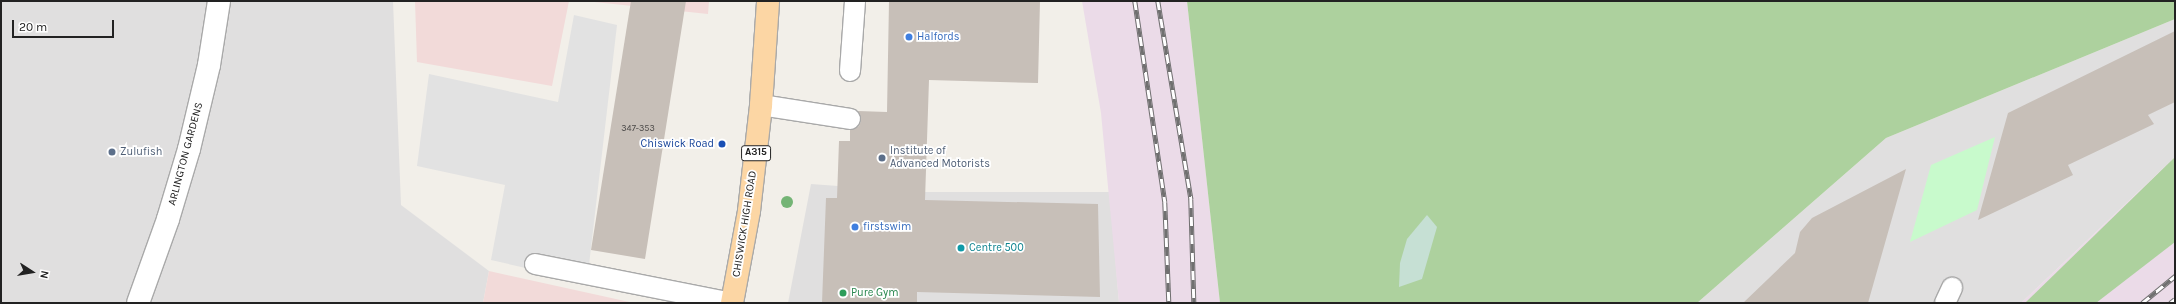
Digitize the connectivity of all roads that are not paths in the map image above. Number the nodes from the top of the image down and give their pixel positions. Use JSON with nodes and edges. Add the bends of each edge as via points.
{"nodes":[{"id":1,"x":219,"y":1,"type":"edge"},
{"id":2,"x":768,"y":1,"type":"edge"},
{"id":3,"x":855,"y":1,"type":"edge"},
{"id":4,"x":850,"y":71,"type":"dead end"},
{"id":5,"x":761,"y":105,"type":"junction"},
{"id":6,"x":850,"y":119,"type":"dead end"},
{"id":7,"x":535,"y":264,"type":"dead end"},
{"id":8,"x":138,"y":303,"type":"edge"},
{"id":9,"x":732,"y":303,"type":"edge"}],
"edges":[{"from":1,"to":8,"type":"street","name":"ARLINGTON GARDENS","via":[[209,65],[189,149]]},
{"from":2,"to":5,"type":"main road","name":"CHISWICK HIGH ROAD","number":"A315"},
{"from":3,"to":4,"type":"lane"},
{"from":5,"to":6,"type":"lane"},
{"from":5,"to":9,"type":"main road","name":"CHISWICK HIGH ROAD","number":"A315","via":[[749,211]]},
{"from":7,"to":9,"type":"lane"}]}
